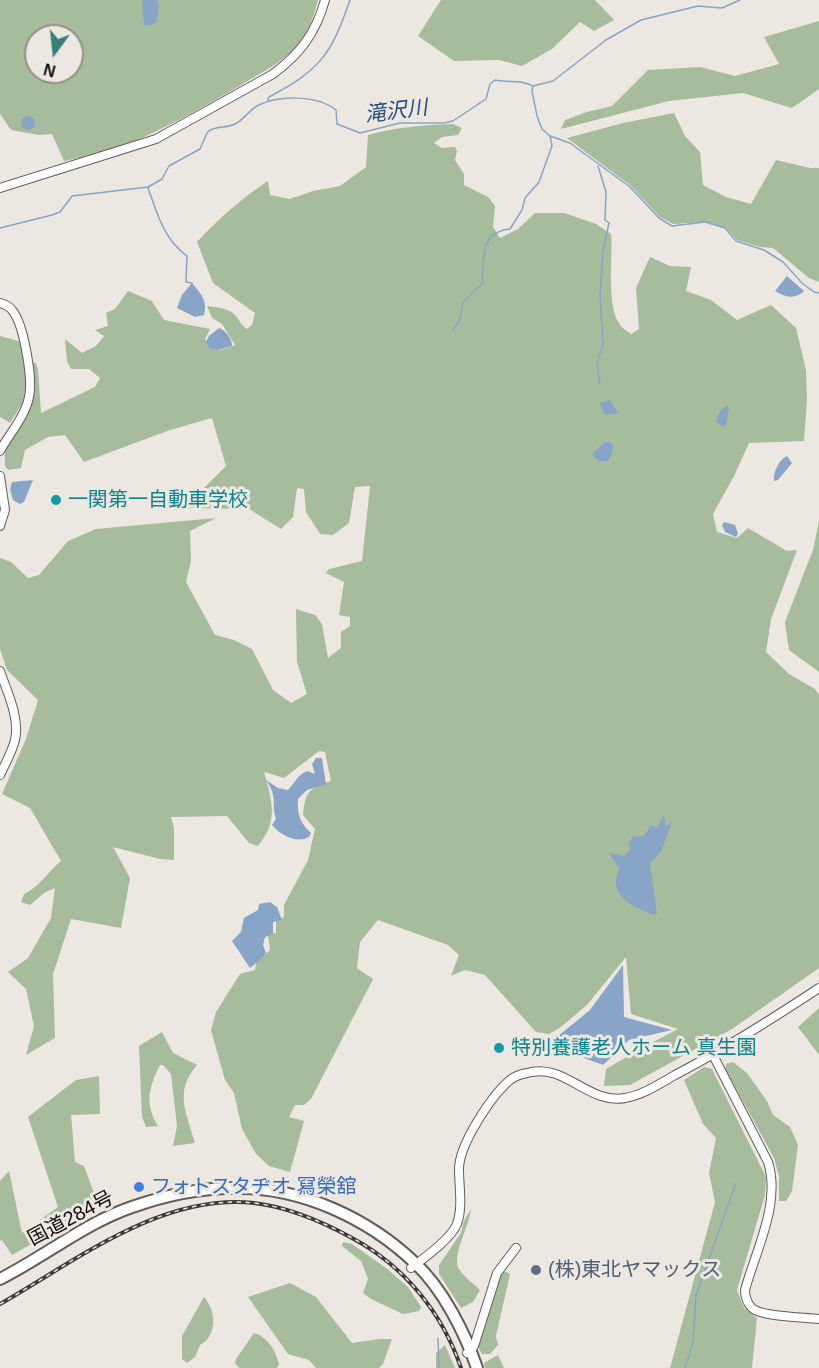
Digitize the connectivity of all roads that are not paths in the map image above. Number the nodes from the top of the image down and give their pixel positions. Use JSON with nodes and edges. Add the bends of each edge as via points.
{"nodes":[{"id":1,"x":325,"y":0,"type":"edge"},
{"id":2,"x":0,"y":189,"type":"edge"},
{"id":3,"x":0,"y":303,"type":"edge"},
{"id":4,"x":0,"y":451,"type":"edge"},
{"id":5,"x":0,"y":476,"type":"edge"},
{"id":6,"x":0,"y":526,"type":"edge"},
{"id":7,"x":0,"y":671,"type":"edge"},
{"id":8,"x":0,"y":775,"type":"edge"},
{"id":9,"x":819,"y":988,"type":"edge"},
{"id":10,"x":713,"y":1055,"type":"junction"},
{"id":11,"x":516,"y":1248,"type":"dead end"},
{"id":12,"x":414,"y":1266,"type":"junction"},
{"id":13,"x":0,"y":1279,"type":"edge"},
{"id":14,"x":0,"y":1284,"type":"edge"},
{"id":15,"x":819,"y":1319,"type":"edge"},
{"id":16,"x":469,"y":1352,"type":"junction"},
{"id":17,"x":471,"y":1368,"type":"edge"},
{"id":18,"x":477,"y":1368,"type":"edge"}],
"edges":[{"from":1,"to":2,"type":"street","via":[[303,48],[273,74],[156,139]]},
{"from":3,"to":4,"type":"street","via":[[11,309],[19,324],[30,385],[24,411]]},
{"from":5,"to":6,"type":"street","via":[[5,510]]},
{"from":7,"to":8,"type":"street","via":[[16,730]]},
{"from":9,"to":10,"type":"street"},
{"from":10,"to":12,"type":"street","via":[[640,1094],[624,1098],[603,1097],[544,1070],[511,1079],[465,1142],[459,1165],[457,1224],[447,1238]]},
{"from":10,"to":15,"type":"street","via":[[772,1174],[769,1208],[745,1290],[748,1301],[764,1313]]},
{"from":11,"to":16,"type":"street","via":[[497,1272]]},
{"from":12,"to":13,"type":"highway","name":"国道284号","via":[[378,1233],[325,1206],[297,1196],[238,1188],[176,1194],[129,1208]]},
{"from":12,"to":14,"type":"highway","name":"国道284号","via":[[361,1231],[304,1205],[262,1196],[214,1194],[132,1213]]},
{"from":12,"to":16,"type":"highway","name":"国道284号","via":[[451,1309]]},
{"from":16,"to":17,"type":"highway","name":"国道284号"},
{"from":16,"to":18,"type":"highway","name":"国道284号"}]}
